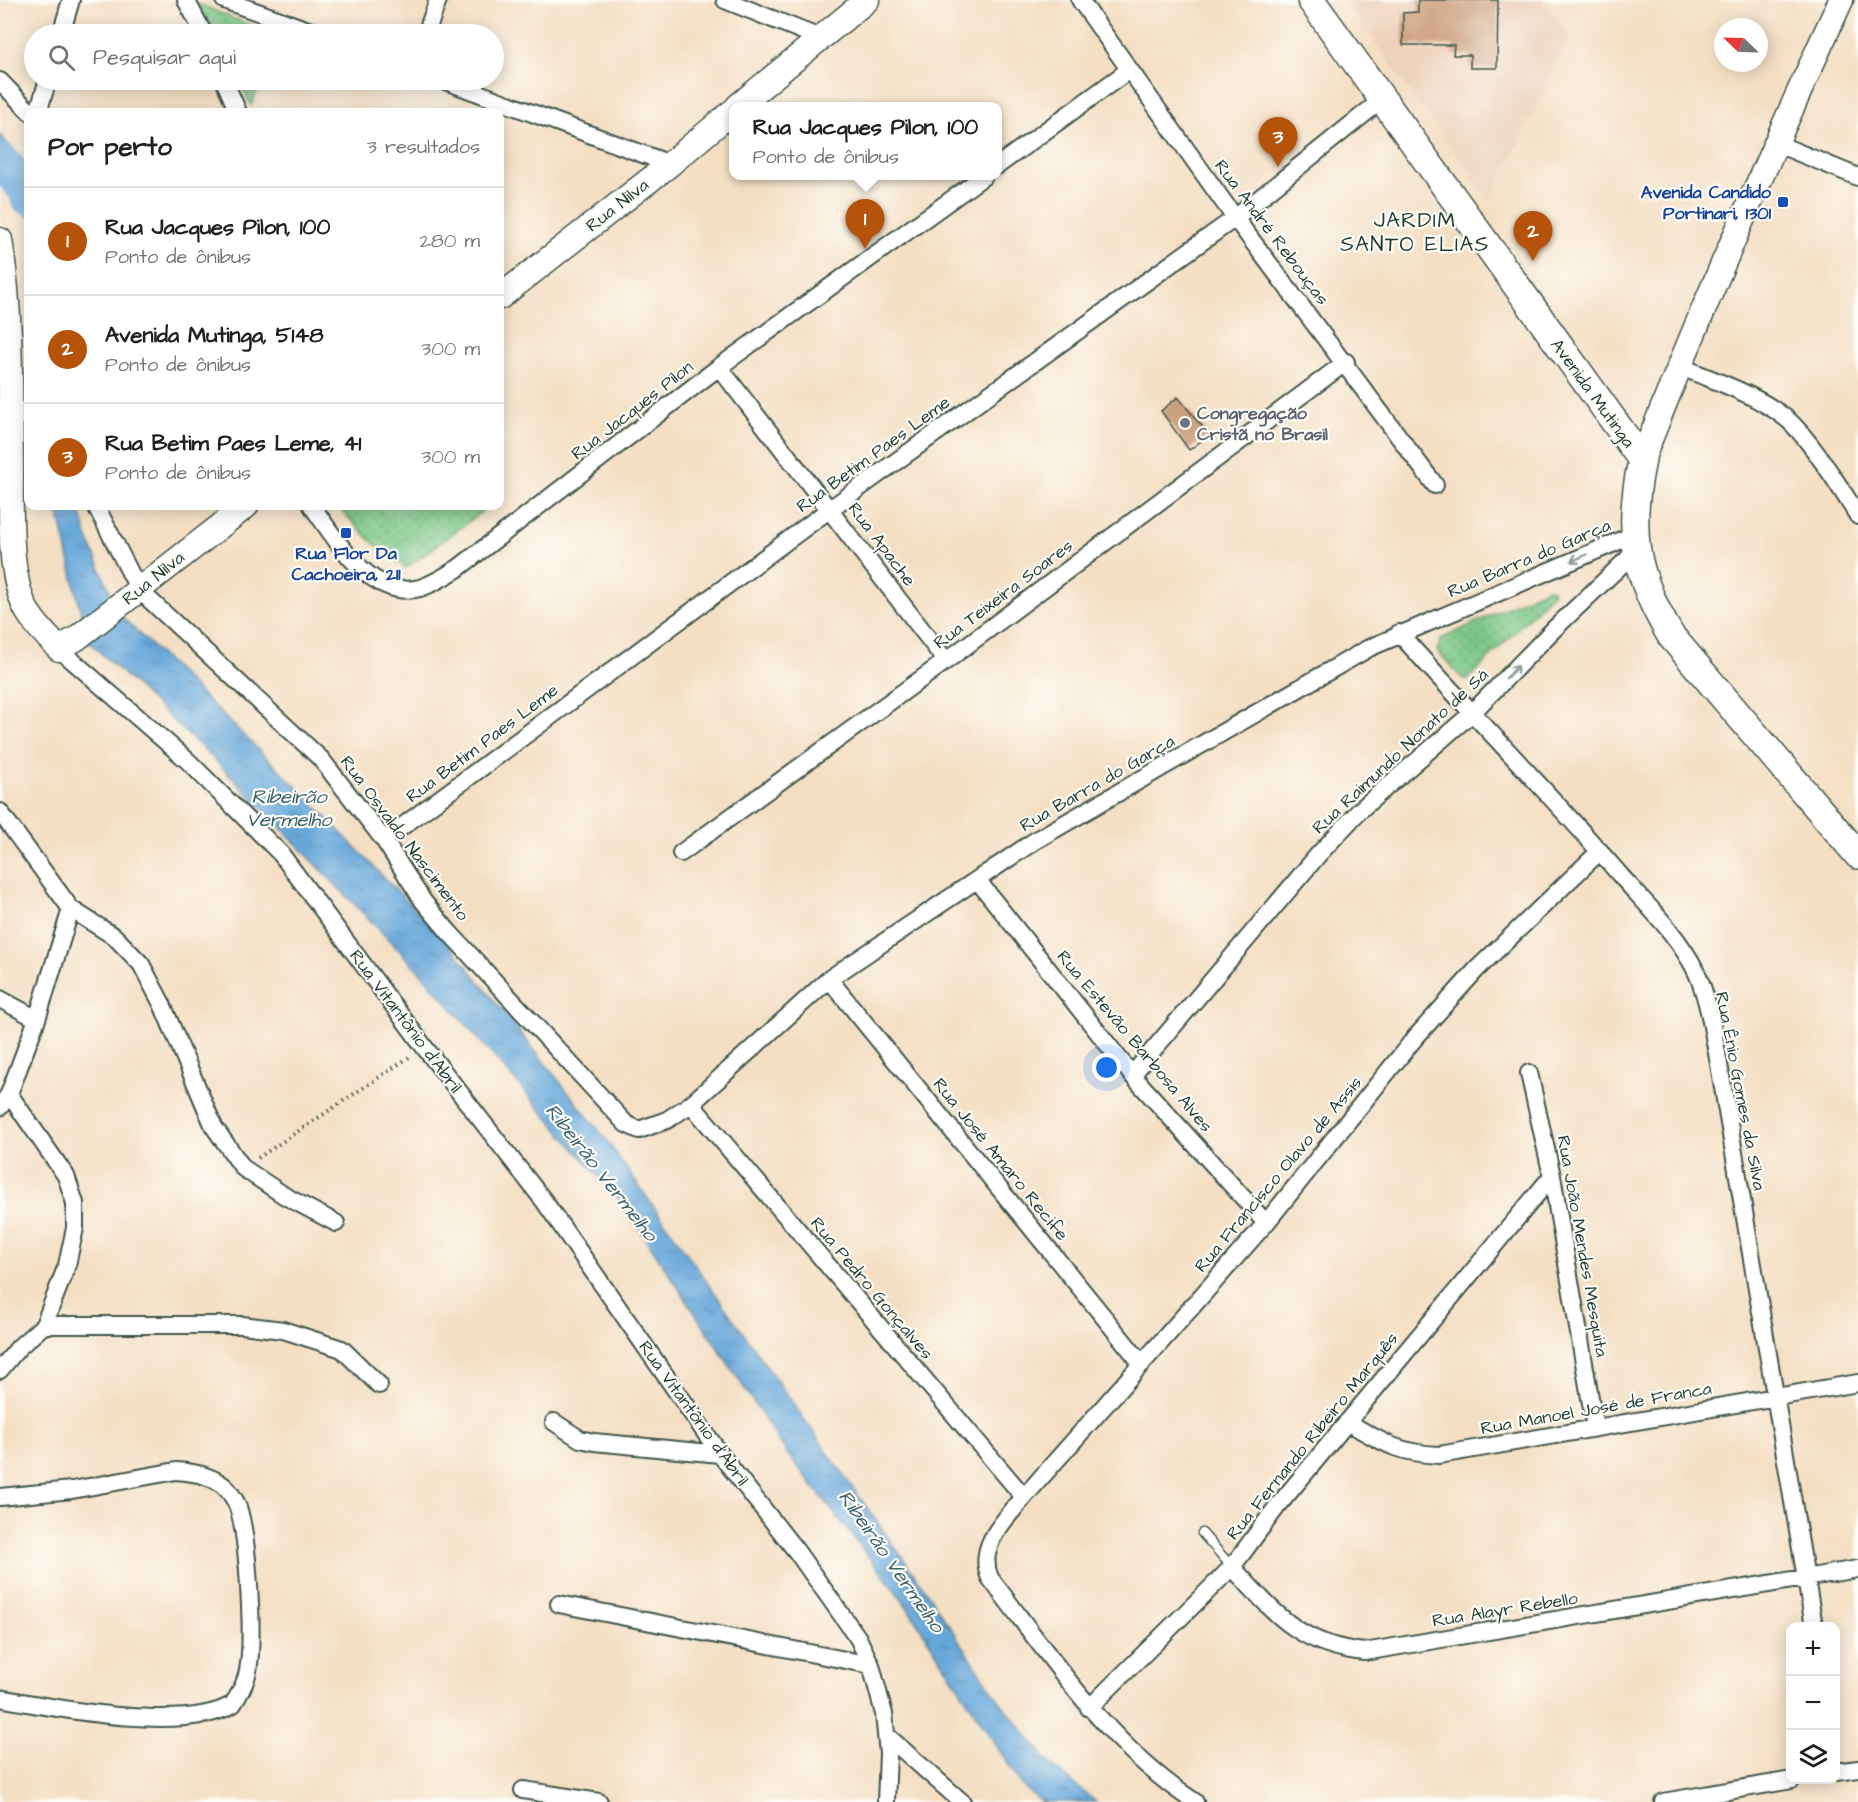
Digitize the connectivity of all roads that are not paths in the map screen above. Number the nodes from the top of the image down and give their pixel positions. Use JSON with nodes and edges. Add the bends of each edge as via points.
{"nodes":[{"id":1,"x":71,"y":0,"type":"edge"},
{"id":2,"x":186,"y":0,"type":"edge"},
{"id":3,"x":224,"y":0,"type":"edge"},
{"id":4,"x":438,"y":0,"type":"edge"},
{"id":5,"x":725,"y":0,"type":"edge"},
{"id":6,"x":867,"y":0,"type":"edge"},
{"id":7,"x":1080,"y":0,"type":"edge"},
{"id":8,"x":1311,"y":0,"type":"edge"},
{"id":9,"x":1841,"y":0,"type":"edge"},
{"id":10,"x":64,"y":24,"type":"edge"},
{"id":11,"x":199,"y":24,"type":"edge"},
{"id":12,"x":291,"y":24,"type":"edge"},
{"id":13,"x":430,"y":24,"type":"edge"},
{"id":14,"x":820,"y":38,"type":"junction"},
{"id":15,"x":1129,"y":70,"type":"junction"},
{"id":16,"x":0,"y":81,"type":"edge"},
{"id":17,"x":45,"y":90,"type":"edge"},
{"id":18,"x":228,"y":90,"type":"edge"},
{"id":19,"x":470,"y":90,"type":"edge"},
{"id":20,"x":1384,"y":98,"type":"junction"},
{"id":21,"x":743,"y":102,"type":"edge"},
{"id":22,"x":26,"y":108,"type":"edge"},
{"id":23,"x":39,"y":108,"type":"edge"},
{"id":24,"x":236,"y":108,"type":"edge"},
{"id":25,"x":729,"y":114,"type":"edge"},
{"id":26,"x":1775,"y":143,"type":"junction"},
{"id":27,"x":1002,"y":162,"type":"edge"},
{"id":28,"x":670,"y":164,"type":"junction"},
{"id":29,"x":1858,"y":177,"type":"edge"},
{"id":30,"x":978,"y":180,"type":"edge"},
{"id":31,"x":1235,"y":218,"type":"junction"},
{"id":32,"x":0,"y":240,"type":"edge"},
{"id":33,"x":504,"y":289,"type":"edge"},
{"id":34,"x":1346,"y":363,"type":"junction"},
{"id":35,"x":1679,"y":366,"type":"junction"},
{"id":36,"x":719,"y":367,"type":"junction"},
{"id":37,"x":1642,"y":460,"type":"junction"},
{"id":38,"x":1435,"y":485,"type":"dead end"},
{"id":39,"x":830,"y":508,"type":"junction"},
{"id":40,"x":98,"y":510,"type":"edge"},
{"id":41,"x":241,"y":510,"type":"edge"},
{"id":42,"x":315,"y":510,"type":"edge"},
{"id":43,"x":1858,"y":516,"type":"edge"},
{"id":44,"x":1635,"y":543,"type":"junction"},
{"id":45,"x":133,"y":595,"type":"junction"},
{"id":46,"x":1399,"y":633,"type":"junction"},
{"id":47,"x":68,"y":643,"type":"junction"},
{"id":48,"x":946,"y":661,"type":"junction"},
{"id":49,"x":1471,"y":714,"type":"junction"},
{"id":50,"x":0,"y":812,"type":"edge"},
{"id":51,"x":384,"y":840,"type":"junction"},
{"id":52,"x":1600,"y":850,"type":"junction"},
{"id":53,"x":681,"y":853,"type":"dead end"},
{"id":54,"x":1858,"y":855,"type":"edge"},
{"id":55,"x":978,"y":880,"type":"junction"},
{"id":56,"x":71,"y":909,"type":"junction"},
{"id":57,"x":830,"y":979,"type":"junction"},
{"id":58,"x":0,"y":999,"type":"edge"},
{"id":59,"x":37,"y":1019,"type":"junction"},
{"id":60,"x":1529,"y":1073,"type":"dead end"},
{"id":61,"x":1132,"y":1075,"type":"junction"},
{"id":62,"x":4,"y":1100,"type":"edge"},
{"id":63,"x":691,"y":1104,"type":"junction"},
{"id":64,"x":626,"y":1124,"type":"joint"},
{"id":65,"x":1552,"y":1176,"type":"junction"},
{"id":66,"x":336,"y":1223,"type":"dead end"},
{"id":67,"x":1266,"y":1223,"type":"junction"},
{"id":68,"x":44,"y":1326,"type":"junction"},
{"id":69,"x":1142,"y":1364,"type":"junction"},
{"id":70,"x":0,"y":1370,"type":"edge"},
{"id":71,"x":1858,"y":1383,"type":"edge"},
{"id":72,"x":379,"y":1385,"type":"dead end"},
{"id":73,"x":1774,"y":1398,"type":"junction"},
{"id":74,"x":555,"y":1422,"type":"dead end"},
{"id":75,"x":1347,"y":1422,"type":"junction"},
{"id":76,"x":1595,"y":1427,"type":"junction"},
{"id":77,"x":720,"y":1454,"type":"junction"},
{"id":78,"x":0,"y":1497,"type":"edge"},
{"id":79,"x":1024,"y":1497,"type":"junction"},
{"id":80,"x":1202,"y":1533,"type":"dead end"},
{"id":81,"x":1232,"y":1567,"type":"junction"},
{"id":82,"x":1858,"y":1569,"type":"edge"},
{"id":83,"x":1806,"y":1579,"type":"junction"},
{"id":84,"x":559,"y":1604,"type":"dead end"},
{"id":85,"x":1813,"y":1622,"type":"edge"},
{"id":86,"x":871,"y":1665,"type":"junction"},
{"id":87,"x":0,"y":1698,"type":"edge"},
{"id":88,"x":1089,"y":1708,"type":"junction"},
{"id":89,"x":886,"y":1735,"type":"junction"},
{"id":90,"x":1858,"y":1769,"type":"edge"},
{"id":91,"x":1840,"y":1770,"type":"edge"},
{"id":92,"x":1786,"y":1780,"type":"edge"},
{"id":93,"x":523,"y":1790,"type":"dead end"},
{"id":94,"x":599,"y":1802,"type":"edge"},
{"id":95,"x":886,"y":1802,"type":"edge"},
{"id":96,"x":962,"y":1802,"type":"edge"},
{"id":97,"x":1195,"y":1802,"type":"edge"},
{"id":98,"x":1663,"y":1802,"type":"edge"}],
"edges":[{"from":1,"to":10,"type":"street"},
{"from":2,"to":11,"type":"street"},
{"from":3,"to":12,"type":"street"},
{"from":4,"to":13,"type":"street"},
{"from":5,"to":14,"type":"street"},
{"from":6,"to":14,"type":"street"},
{"from":7,"to":15,"type":"street","name":"Rua André Rebouças"},
{"from":8,"to":20,"type":"main road","name":"Avenida Mutinga"},
{"from":9,"to":26,"type":"street"},
{"from":14,"to":21,"type":"street"},
{"from":15,"to":27,"type":"street"},
{"from":15,"to":31,"type":"street","name":"Rua André Rebouças"},
{"from":16,"to":22,"type":"street"},
{"from":17,"to":23,"type":"street"},
{"from":18,"to":24,"type":"street"},
{"from":19,"to":28,"type":"street"},
{"from":20,"to":31,"type":"street","name":"Rua Betim Paes Leme"},
{"from":20,"to":37,"type":"main road","name":"Avenida Mutinga"},
{"from":25,"to":28,"type":"street","name":"Rua Nilva"},
{"from":26,"to":29,"type":"street"},
{"from":26,"to":35,"type":"street"},
{"from":28,"to":33,"type":"street","name":"Rua Nilva"},
{"from":30,"to":36,"type":"street","name":"Rua Jacques Pilon"},
{"from":31,"to":34,"type":"street","name":"Rua André Rebouças"},
{"from":31,"to":39,"type":"street","name":"Rua Betim Paes Leme"},
{"from":32,"to":47,"type":"street","name":"Rua Vitantônio d'Abril","via":[[8,289],[12,529],[18,586],[37,626]]},
{"from":34,"to":38,"type":"street","name":"Rua André Rebouças"},
{"from":34,"to":48,"type":"street","name":"Rua Teixeira Soares"},
{"from":35,"to":37,"type":"street"},
{"from":35,"to":43,"type":"street","via":[[1756,399],[1788,420]]},
{"from":36,"to":39,"type":"street","name":"Rua Apache"},
{"from":36,"to":42,"type":"street","name":"Rua Jacques Pilon","via":[[457,569],[418,588],[398,589],[362,569]]},
{"from":37,"to":44,"type":"main road","name":"Avenida Mutinga"},
{"from":39,"to":48,"type":"street","name":"Rua Apache"},
{"from":39,"to":51,"type":"street","name":"Rua Betim Paes Leme"},
{"from":40,"to":45,"type":"street"},
{"from":41,"to":45,"type":"street","name":"Rua Nilva"},
{"from":44,"to":46,"type":"street","name":"Rua Barra do Garça","one_way":true},
{"from":49,"to":44,"type":"street","name":"Rua Raimundo Nonato de Sá","one_way":true},
{"from":44,"to":54,"type":"main road","name":"Avenida Mutinga","via":[[1651,603],[1671,636]]},
{"from":45,"to":47,"type":"street","name":"Rua Nilva"},
{"from":45,"to":51,"type":"street","name":"Rua Osvaldo Nascimento","via":[[321,759]]},
{"from":46,"to":49,"type":"street","name":"Rua Ênio Gomes da Silva"},
{"from":46,"to":55,"type":"street","name":"Rua Barra do Garça","via":[[1036,840]]},
{"from":47,"to":77,"type":"street","name":"Rua Vitantônio d'Abril","via":[[281,854],[544,1201]]},
{"from":48,"to":53,"type":"street","name":"Rua Teixeira Soares"},
{"from":49,"to":52,"type":"street","name":"Rua Ênio Gomes da Silva"},
{"from":49,"to":61,"type":"street","name":"Rua Raimundo Nonato de Sá","via":[[1360,810]]},
{"from":50,"to":56,"type":"street"},
{"from":51,"to":64,"type":"street","name":"Rua Osvaldo Nascimento","via":[[423,901],[448,931]]},
{"from":52,"to":67,"type":"street","name":"Rua Francisco Olavo de Assis","via":[[1469,978],[1414,1039]]},
{"from":52,"to":73,"type":"street","name":"Rua Ênio Gomes da Silva","via":[[1681,946],[1702,986],[1719,1064]]},
{"from":55,"to":57,"type":"street","name":"Rua Barra do Garça"},
{"from":55,"to":61,"type":"street","name":"Rua Estevão Barbosa Alves"},
{"from":56,"to":59,"type":"street"},
{"from":56,"to":66,"type":"street","via":[[115,937],[141,964],[214,1127],[243,1168]]},
{"from":57,"to":63,"type":"street","name":"Rua Barra do Garça"},
{"from":57,"to":69,"type":"street","name":"Rua José Amaro Recife"},
{"from":58,"to":59,"type":"street"},
{"from":59,"to":62,"type":"street"},
{"from":60,"to":65,"type":"street","name":"Rua João Mendes Mesquita"},
{"from":61,"to":67,"type":"street","name":"Rua Estevão Barbosa Alves"},
{"from":62,"to":68,"type":"street","via":[[66,1176],[75,1203],[75,1228],[67,1265]]},
{"from":63,"to":64,"type":"street","name":"Rua Barra do Garça","via":[[648,1128],[639,1130]]},
{"from":63,"to":79,"type":"street","name":"Rua Pedro Gonçalves"},
{"from":65,"to":75,"type":"street","name":"Rua Fernando Ribeiro Marquês"},
{"from":65,"to":76,"type":"street","name":"Rua João Mendes Mesquita"},
{"from":67,"to":69,"type":"street","name":"Rua Francisco Olavo de Assis"},
{"from":68,"to":70,"type":"street"},
{"from":68,"to":72,"type":"street","via":[[242,1325],[283,1330],[342,1349]]},
{"from":69,"to":79,"type":"street","name":"Rua Francisco Olavo de Assis"},
{"from":71,"to":73,"type":"street","name":"Rua Manoel José de Franca"},
{"from":73,"to":76,"type":"street","name":"Rua Manoel José de Franca"},
{"from":73,"to":83,"type":"street","name":"Rua Ênio Gomes da Silva"},
{"from":74,"to":77,"type":"street","via":[[580,1439],[594,1442]]},
{"from":75,"to":76,"type":"street","name":"Rua Manoel José de Franca","via":[[1410,1454],[1439,1455]]},
{"from":75,"to":81,"type":"street","name":"Rua Fernando Ribeiro Marquês"},
{"from":77,"to":86,"type":"street","name":"Rua Vitantônio d'Abril","via":[[797,1552],[858,1638]]},
{"from":78,"to":87,"type":"street","via":[[72,1490],[176,1471],[214,1480],[225,1487],[240,1514],[250,1652],[238,1698],[222,1711],[208,1715],[170,1718],[118,1714]]},
{"from":79,"to":88,"type":"street","name":"Rua Francisco Olavo de Assis","via":[[996,1530],[987,1551],[990,1578]]},
{"from":80,"to":81,"type":"lane","name":"Rua Alayr Rebello"},
{"from":81,"to":83,"type":"street","name":"Rua Alayr Rebello","via":[[1293,1629],[1322,1644],[1364,1652]]},
{"from":81,"to":88,"type":"street","name":"Rua Fernando Ribeiro Marquês"},
{"from":82,"to":83,"type":"street","name":"Rua Alayr Rebello"},
{"from":83,"to":85,"type":"street","name":"Rua Ênio Gomes da Silva"},
{"from":84,"to":86,"type":"street"},
{"from":86,"to":89,"type":"street","name":"Rua Vitantônio d'Abril"},
{"from":88,"to":97,"type":"street","via":[[1145,1762]]},
{"from":89,"to":95,"type":"street","name":"Rua Vitantônio d'Abril"},
{"from":89,"to":96,"type":"street"},
{"from":90,"to":91,"type":"street"},
{"from":92,"to":98,"type":"street"},
{"from":93,"to":94,"type":"street"}]}
